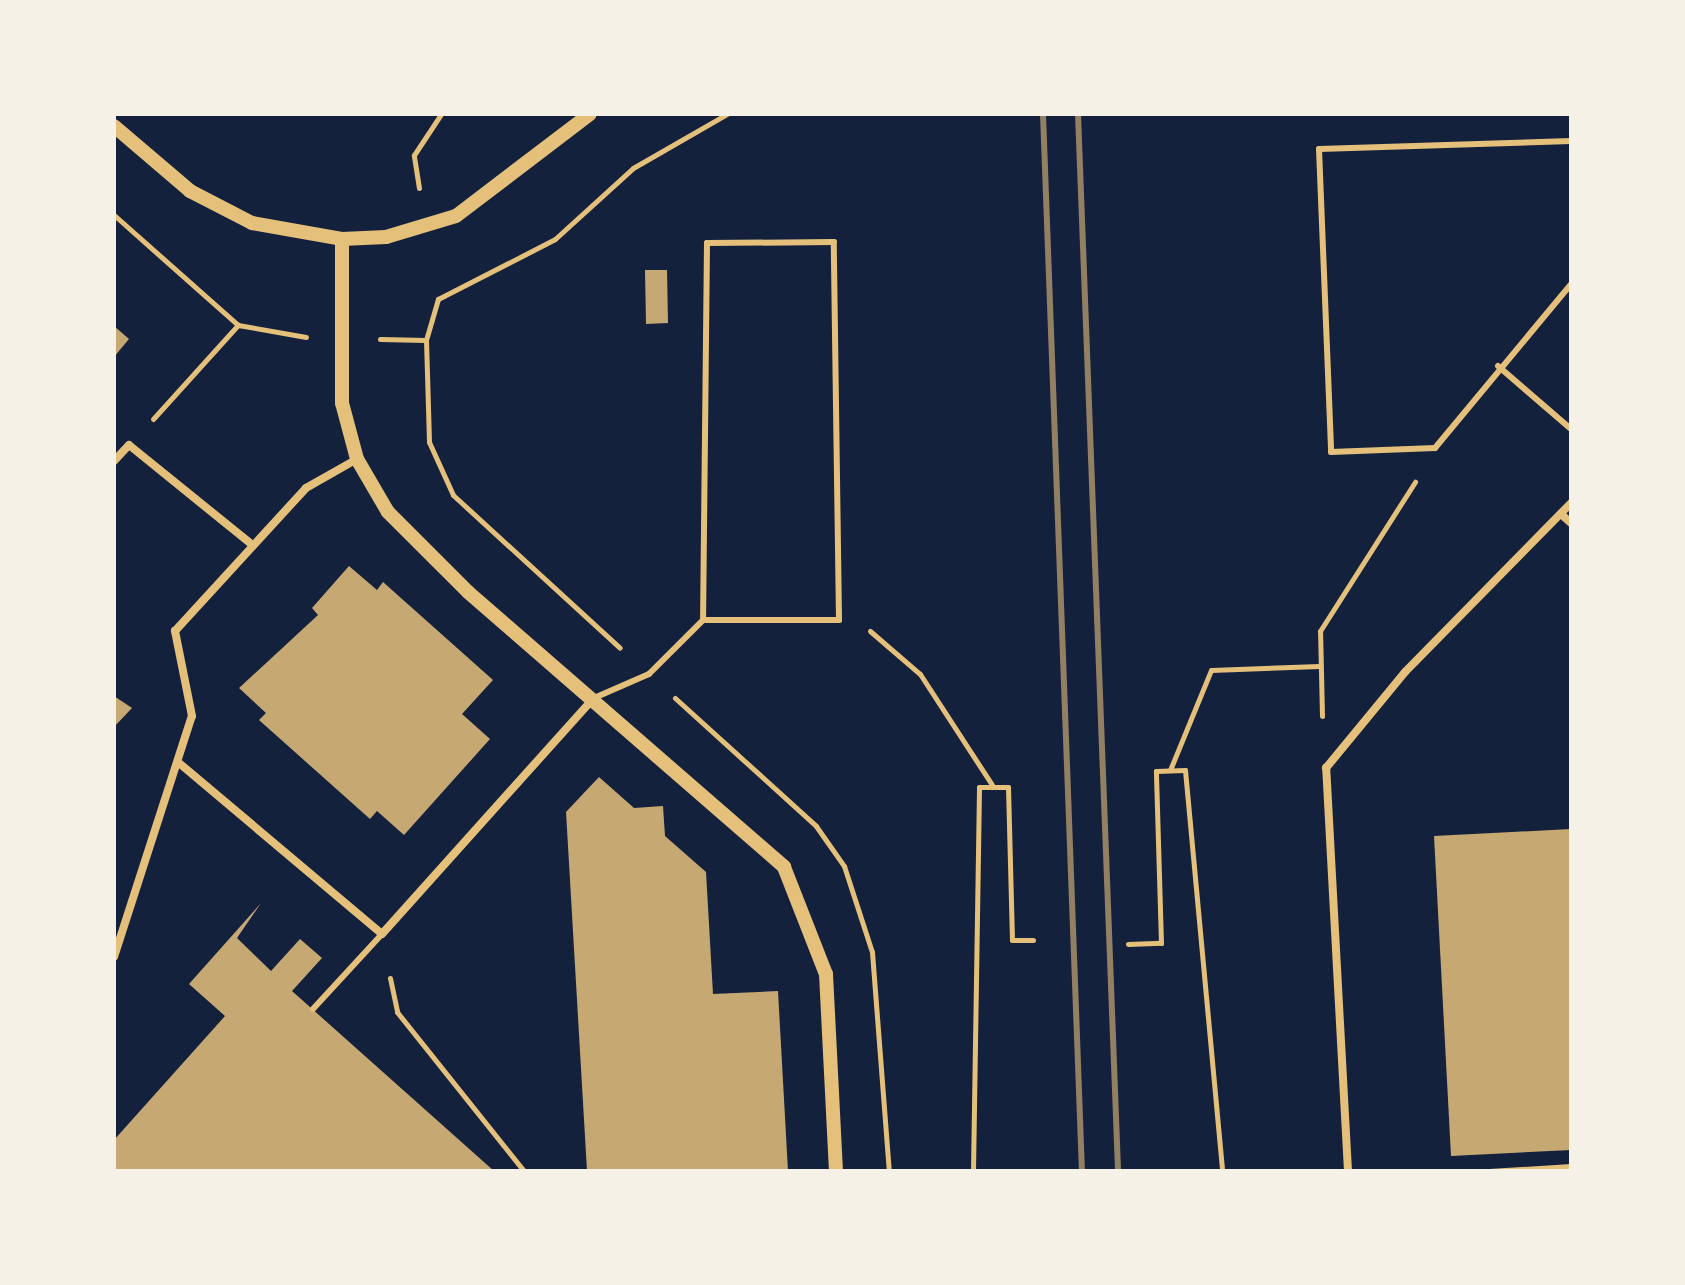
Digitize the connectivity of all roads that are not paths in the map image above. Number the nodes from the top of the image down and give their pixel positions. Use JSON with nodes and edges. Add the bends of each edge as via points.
{"nodes":[{"id":1,"x":590,"y":114,"type":"edge"},
{"id":2,"x":114,"y":126,"type":"edge"},
{"id":3,"x":1571,"y":141,"type":"edge"},
{"id":4,"x":342,"y":239,"type":"junction"},
{"id":5,"x":1571,"y":284,"type":"edge"},
{"id":6,"x":1498,"y":366,"type":"junction"},
{"id":7,"x":1571,"y":429,"type":"edge"},
{"id":8,"x":357,"y":459,"type":"junction"},
{"id":9,"x":114,"y":461,"type":"edge"},
{"id":10,"x":1571,"y":503,"type":"edge"},
{"id":11,"x":1561,"y":514,"type":"junction"},
{"id":12,"x":1571,"y":523,"type":"edge"},
{"id":13,"x":250,"y":543,"type":"junction"},
{"id":14,"x":703,"y":620,"type":"junction"},
{"id":15,"x":594,"y":698,"type":"junction"},
{"id":16,"x":179,"y":763,"type":"junction"},
{"id":17,"x":382,"y":934,"type":"junction"},
{"id":18,"x":114,"y":957,"type":"edge"},
{"id":19,"x":313,"y":1009,"type":"dead end"},
{"id":20,"x":836,"y":1171,"type":"edge"},
{"id":21,"x":1348,"y":1171,"type":"edge"}],
"edges":[{"from":1,"to":4,"type":"street","via":[[456,216]]},
{"from":2,"to":4,"type":"street","via":[[190,191],[252,223]]},
{"from":3,"to":6,"type":"lane","via":[[1319,149],[1331,452],[1435,448]]},
{"from":4,"to":8,"type":"street","via":[[342,403]]},
{"from":5,"to":6,"type":"lane"},
{"from":6,"to":7,"type":"lane"},
{"from":8,"to":13,"type":"street","via":[[306,488]]},
{"from":8,"to":15,"type":"street","via":[[388,512],[468,592]]},
{"from":9,"to":13,"type":"street","via":[[129,445]]},
{"from":10,"to":11,"type":"street"},
{"from":11,"to":12,"type":"street"},
{"from":11,"to":21,"type":"street","via":[[1405,672],[1326,768]]},
{"from":13,"to":16,"type":"street","via":[[175,631],[192,716]]},
{"from":14,"to":14,"type":"lane","via":[[839,620],[834,242],[707,243]]},
{"from":14,"to":15,"type":"lane","via":[[649,674]]},
{"from":15,"to":17,"type":"street"},
{"from":15,"to":20,"type":"street","via":[[784,867],[826,974]]},
{"from":16,"to":17,"type":"street"},
{"from":16,"to":18,"type":"street"},
{"from":17,"to":19,"type":"lane"}]}
